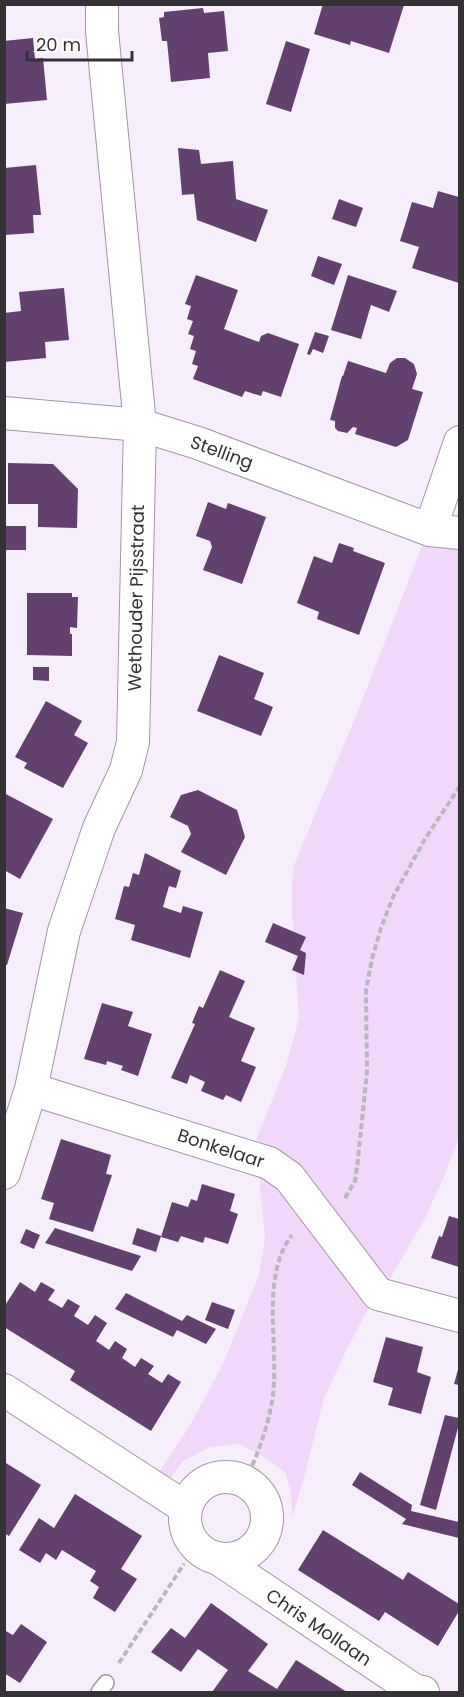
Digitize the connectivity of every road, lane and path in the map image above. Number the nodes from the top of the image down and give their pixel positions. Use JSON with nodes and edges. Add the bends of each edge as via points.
{"nodes":[{"id":1,"x":102,"y":4,"type":"edge"},
{"id":2,"x":4,"y":413,"type":"edge"},
{"id":3,"x":140,"y":425,"type":"junction"},
{"id":4,"x":459,"y":442,"type":"edge"},
{"id":5,"x":445,"y":532,"type":"edge"},
{"id":6,"x":459,"y":786,"type":"edge"},
{"id":7,"x":31,"y":1089,"type":"junction"},
{"id":8,"x":13,"y":1116,"type":"edge"},
{"id":9,"x":4,"y":1173,"type":"edge"},
{"id":10,"x":322,"y":1220,"type":"junction"},
{"id":11,"x":459,"y":1316,"type":"edge"},
{"id":12,"x":4,"y":1390,"type":"edge"},
{"id":13,"x":245,"y":1482,"type":"junction"},
{"id":14,"x":186,"y":1508,"type":"junction"},
{"id":15,"x":207,"y":1552,"type":"junction"},
{"id":16,"x":103,"y":1688,"type":"edge"},
{"id":17,"x":423,"y":1692,"type":"edge"}],
"edges":[{"from":1,"to":3,"type":"street","name":"Wethouder Pijsstraat"},
{"from":2,"to":3,"type":"street","name":"Stelling"},
{"from":3,"to":5,"type":"street","name":"Stelling","via":[[198,442]]},
{"from":3,"to":7,"type":"street","name":"Wethouder Pijsstraat","via":[[133,742],[126,770],[99,828],[64,931]]},
{"from":4,"to":5,"type":"street","name":"Stelling"},
{"from":6,"to":10,"type":"path","via":[[424,839],[381,928],[366,990],[367,1072],[354,1181],[338,1208]]},
{"from":7,"to":8,"type":"street","name":"Wethouder Pijsstraat"},
{"from":7,"to":10,"type":"street","name":"Bonkelaar","via":[[269,1163],[289,1178]]},
{"from":8,"to":9,"type":"street","name":"Wethouder Pijsstraat"},
{"from":10,"to":11,"type":"street","name":"Bonkelaar","via":[[378,1294]]},
{"from":10,"to":13,"type":"path","via":[[306,1222],[290,1236],[279,1259],[273,1294],[275,1361],[270,1417]]},
{"from":12,"to":14,"type":"street"},
{"from":13,"to":14,"type":"street","via":[[226,1477],[213,1479],[201,1485]]},
{"from":13,"to":15,"type":"street","via":[[261,1496],[266,1508],[263,1536],[255,1547],[230,1559]]},
{"from":14,"to":15,"type":"street","via":[[188,1533]]},
{"from":15,"to":16,"type":"path"},
{"from":15,"to":17,"type":"street","name":"Chris Mollaan","via":[[414,1690]]}]}
